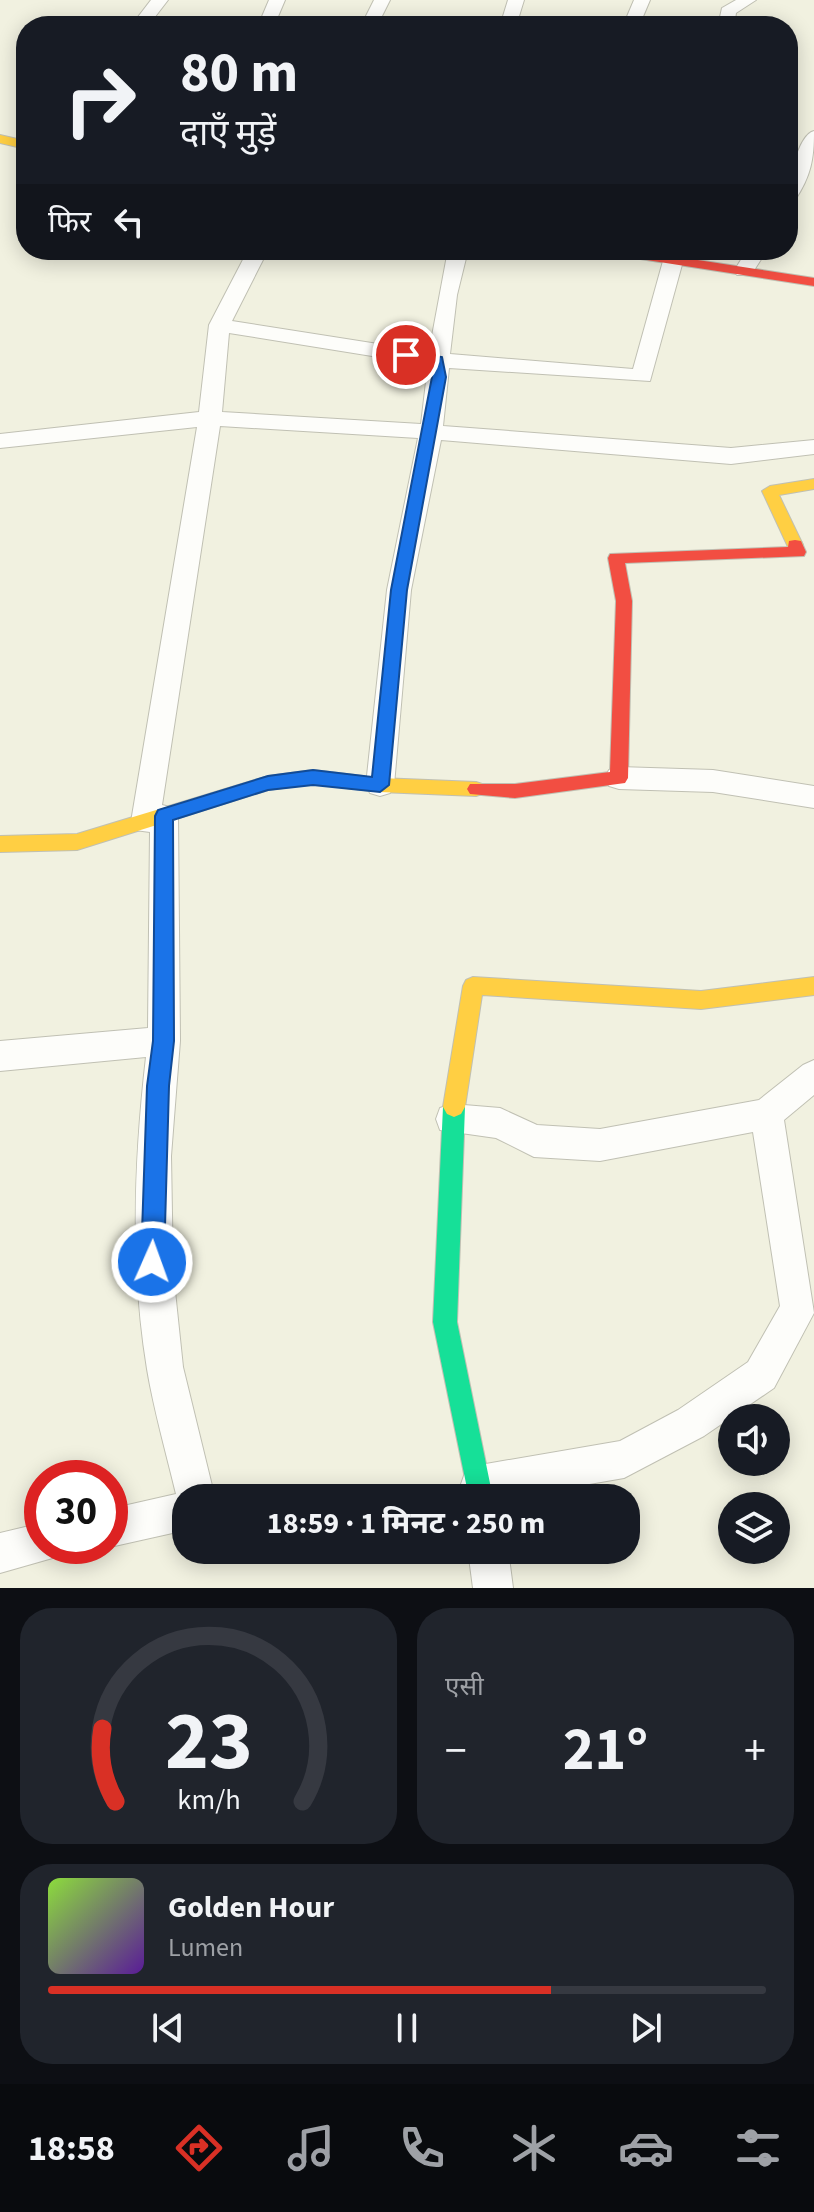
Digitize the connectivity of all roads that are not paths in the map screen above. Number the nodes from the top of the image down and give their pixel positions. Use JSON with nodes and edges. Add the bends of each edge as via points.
{"nodes":[{"id":1,"x":160,"y":0,"type":"edge"},
{"id":2,"x":748,"y":0,"type":"edge"},
{"id":3,"x":147,"y":16,"type":"edge"},
{"id":4,"x":727,"y":16,"type":"edge"},
{"id":5,"x":814,"y":136,"type":"edge"},
{"id":6,"x":798,"y":173,"type":"edge"},
{"id":7,"x":253,"y":260,"type":"edge"},
{"id":8,"x":455,"y":260,"type":"edge"},
{"id":9,"x":671,"y":260,"type":"edge"},
{"id":10,"x":694,"y":260,"type":"edge"},
{"id":11,"x":751,"y":260,"type":"edge"},
{"id":12,"x":744,"y":271,"type":"junction"},
{"id":13,"x":814,"y":282,"type":"edge"},
{"id":14,"x":219,"y":325,"type":"junction"},
{"id":15,"x":437,"y":360,"type":"junction"},
{"id":16,"x":210,"y":418,"type":"junction"},
{"id":17,"x":431,"y":432,"type":"junction"},
{"id":18,"x":0,"y":441,"type":"edge"},
{"id":19,"x":814,"y":447,"type":"edge"},
{"id":20,"x":814,"y":484,"type":"edge"},
{"id":21,"x":619,"y":778,"type":"junction"},
{"id":22,"x":380,"y":785,"type":"junction"},
{"id":23,"x":814,"y":797,"type":"edge"},
{"id":24,"x":154,"y":819,"type":"junction"},
{"id":25,"x":0,"y":844,"type":"edge"},
{"id":26,"x":814,"y":986,"type":"edge"},
{"id":27,"x":164,"y":1041,"type":"junction"},
{"id":28,"x":0,"y":1056,"type":"edge"},
{"id":29,"x":814,"y":1075,"type":"edge"},
{"id":30,"x":767,"y":1114,"type":"junction"},
{"id":31,"x":452,"y":1119,"type":"junction"},
{"id":32,"x":193,"y":1484,"type":"edge"},
{"id":33,"x":480,"y":1484,"type":"edge"},
{"id":34,"x":512,"y":1484,"type":"edge"},
{"id":35,"x":172,"y":1514,"type":"edge"},
{"id":36,"x":128,"y":1524,"type":"edge"},
{"id":37,"x":24,"y":1547,"type":"edge"},
{"id":38,"x":0,"y":1553,"type":"edge"},
{"id":39,"x":490,"y":1564,"type":"edge"},
{"id":40,"x":493,"y":1588,"type":"edge"}],
"edges":[{"from":1,"to":3,"type":"street"},
{"from":2,"to":4,"type":"street"},
{"from":5,"to":6,"type":"street"},
{"from":7,"to":14,"type":"street"},
{"from":8,"to":15,"type":"street"},
{"from":9,"to":15,"type":"street","via":[[642,376]]},
{"from":10,"to":12,"type":"street"},
{"from":11,"to":12,"type":"street"},
{"from":12,"to":13,"type":"street"},
{"from":14,"to":15,"type":"street"},
{"from":14,"to":16,"type":"street"},
{"from":15,"to":17,"type":"street"},
{"from":16,"to":17,"type":"street"},
{"from":16,"to":18,"type":"street"},
{"from":16,"to":24,"type":"street"},
{"from":17,"to":19,"type":"street","via":[[731,456]]},
{"from":17,"to":22,"type":"street","via":[[399,590]]},
{"from":20,"to":21,"type":"street","via":[[770,491],[798,552],[616,558],[624,601]]},
{"from":21,"to":22,"type":"street","via":[[515,791]]},
{"from":21,"to":23,"type":"street","via":[[713,781]]},
{"from":22,"to":24,"type":"street","via":[[313,777],[268,783]]},
{"from":24,"to":25,"type":"street","via":[[77,842]]},
{"from":24,"to":27,"type":"street"},
{"from":26,"to":31,"type":"street","via":[[701,1000],[473,986]]},
{"from":27,"to":28,"type":"street"},
{"from":27,"to":32,"type":"street","via":[[152,1262],[162,1352]]},
{"from":29,"to":30,"type":"street"},
{"from":30,"to":31,"type":"street","via":[[600,1145],[534,1141],[500,1123]]},
{"from":30,"to":34,"type":"street","via":[[798,1309],[761,1375],[691,1423],[624,1459]]},
{"from":31,"to":33,"type":"street","via":[[445,1322]]},
{"from":35,"to":36,"type":"street"},
{"from":37,"to":38,"type":"street"},
{"from":39,"to":40,"type":"street"}]}
